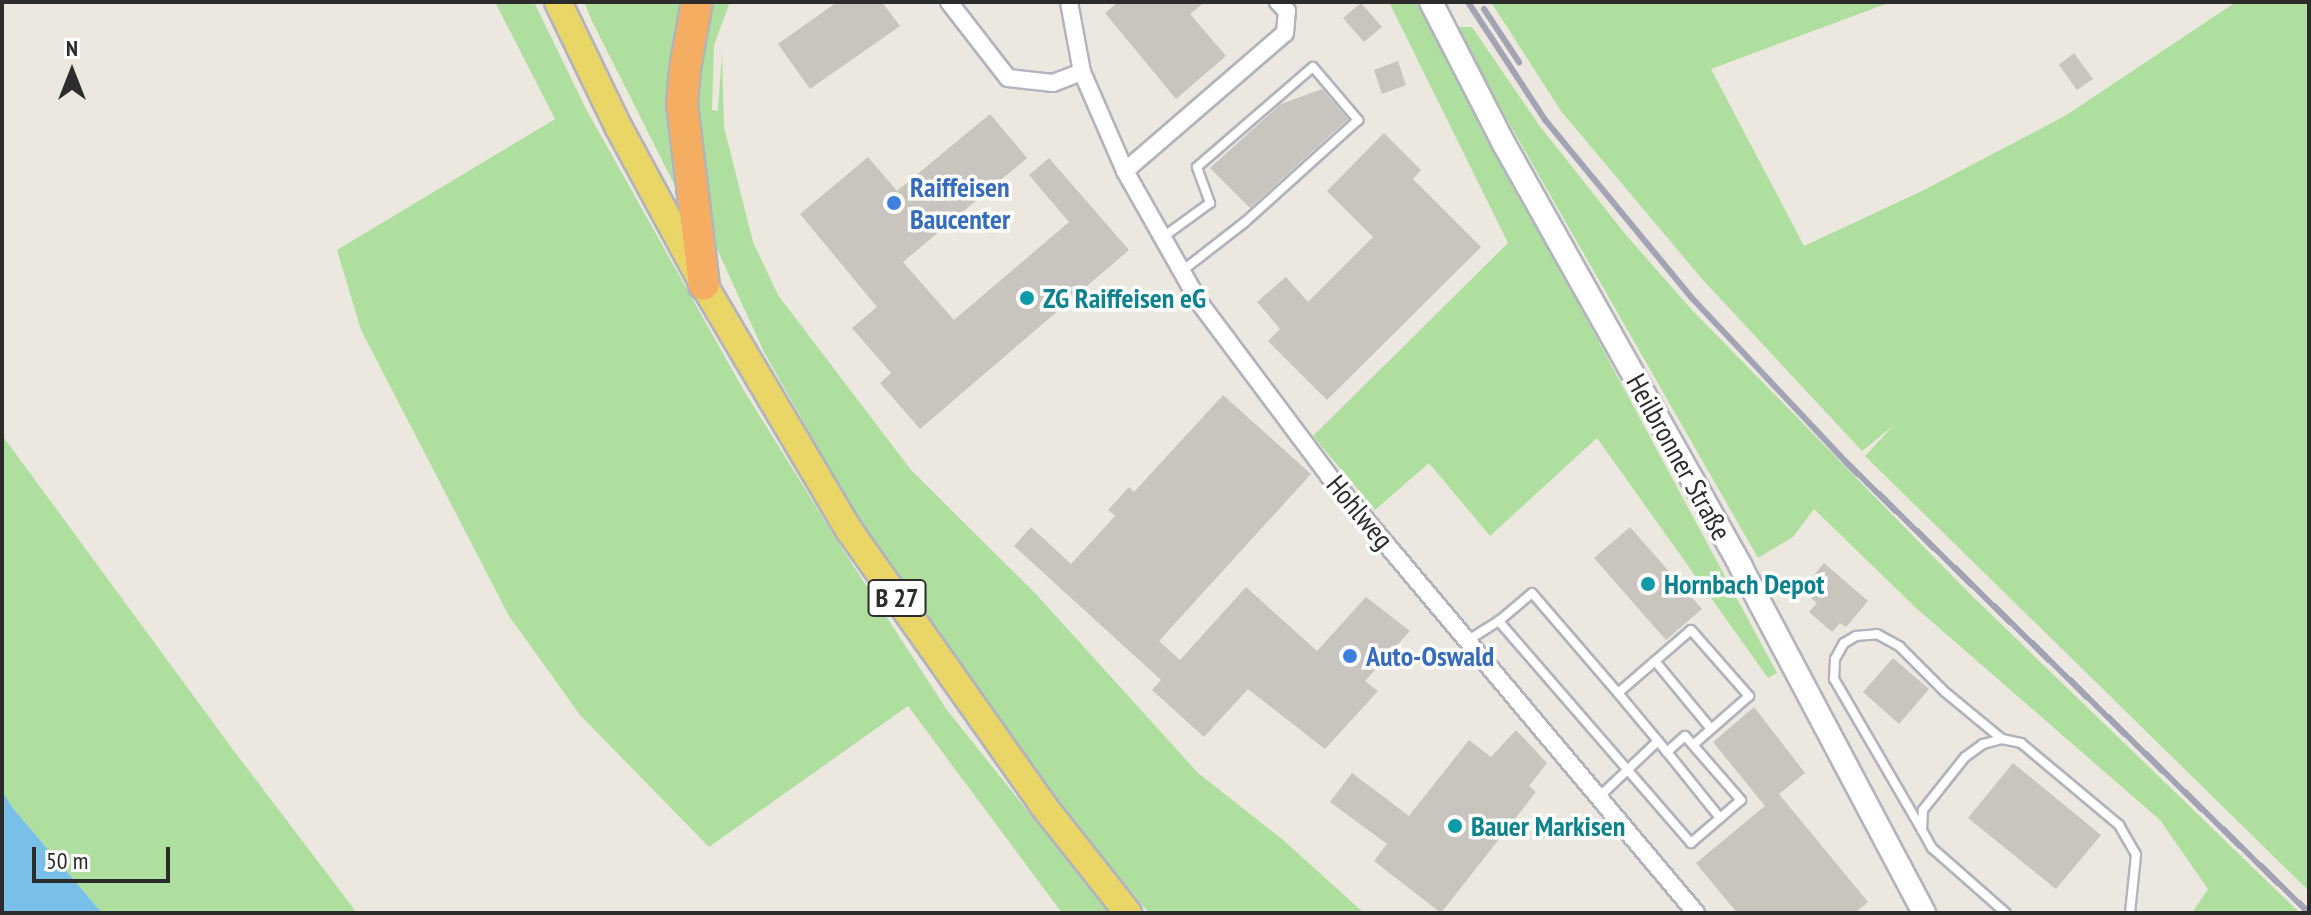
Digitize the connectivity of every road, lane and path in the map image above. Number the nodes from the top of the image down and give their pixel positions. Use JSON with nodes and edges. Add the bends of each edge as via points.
{"nodes":[{"id":1,"x":558,"y":2,"type":"edge"},
{"id":2,"x":697,"y":2,"type":"edge"},
{"id":3,"x":949,"y":2,"type":"edge"},
{"id":4,"x":1069,"y":2,"type":"edge"},
{"id":5,"x":1278,"y":2,"type":"edge"},
{"id":6,"x":1431,"y":2,"type":"edge"},
{"id":7,"x":1082,"y":72,"type":"junction"},
{"id":8,"x":1125,"y":171,"type":"junction"},
{"id":9,"x":1160,"y":238,"type":"junction"},
{"id":10,"x":1181,"y":271,"type":"junction"},
{"id":11,"x":704,"y":285,"type":"junction"},
{"id":12,"x":1499,"y":621,"type":"junction"},
{"id":13,"x":1470,"y":639,"type":"junction"},
{"id":14,"x":1655,"y":661,"type":"junction"},
{"id":15,"x":1618,"y":693,"type":"junction"},
{"id":16,"x":1711,"y":729,"type":"junction"},
{"id":17,"x":2002,"y":739,"type":"junction"},
{"id":18,"x":1658,"y":741,"type":"junction"},
{"id":19,"x":1693,"y":745,"type":"junction"},
{"id":20,"x":1667,"y":752,"type":"junction"},
{"id":21,"x":1626,"y":768,"type":"junction"},
{"id":22,"x":1600,"y":796,"type":"junction"},
{"id":23,"x":1720,"y":818,"type":"junction"},
{"id":24,"x":1922,"y":830,"type":"junction"},
{"id":25,"x":1128,"y":913,"type":"edge"},
{"id":26,"x":1696,"y":913,"type":"edge"},
{"id":27,"x":1924,"y":913,"type":"edge"},
{"id":28,"x":2006,"y":913,"type":"edge"},
{"id":29,"x":2130,"y":913,"type":"edge"}],
"edges":[{"from":1,"to":11,"type":"main road","number":"B 27"},
{"from":2,"to":11,"type":"highway","via":[[682,104]]},
{"from":3,"to":7,"type":"street","via":[[1008,78],[1053,83]]},
{"from":4,"to":7,"type":"street","name":"Hohlweg"},
{"from":5,"to":8,"type":"street","via":[[1287,11],[1285,33]]},
{"from":6,"to":27,"type":"street","name":"Heilbronner Straße"},
{"from":7,"to":8,"type":"street","name":"Hohlweg"},
{"from":8,"to":9,"type":"street","name":"Hohlweg"},
{"from":9,"to":10,"type":"street","name":"Hohlweg"},
{"from":9,"to":10,"type":"lane","via":[[1210,203],[1197,167],[1313,67],[1358,120],[1245,222]]},
{"from":10,"to":13,"type":"street","name":"Hohlweg","via":[[1329,476]]},
{"from":11,"to":25,"type":"main road","number":"B 27","via":[[849,530],[1042,804]]},
{"from":12,"to":13,"type":"lane"},
{"from":12,"to":15,"type":"lane","via":[[1532,593]]},
{"from":12,"to":21,"type":"lane"},
{"from":13,"to":22,"type":"street","name":"Hohlweg"},
{"from":14,"to":15,"type":"lane"},
{"from":14,"to":16,"type":"lane"},
{"from":14,"to":16,"type":"lane","via":[[1691,630],[1749,696]]},
{"from":15,"to":18,"type":"lane"},
{"from":16,"to":19,"type":"lane"},
{"from":17,"to":24,"type":"lane","via":[[1965,757],[1923,810]]},
{"from":17,"to":24,"type":"lane","via":[[1900,647],[1877,634],[1844,643],[1835,659],[1834,679]]},
{"from":17,"to":29,"type":"lane","via":[[2021,743],[2119,825],[2136,855]]},
{"from":18,"to":20,"type":"lane"},
{"from":18,"to":21,"type":"lane"},
{"from":19,"to":20,"type":"lane","via":[[1685,736]]},
{"from":19,"to":23,"type":"lane","via":[[1741,800]]},
{"from":20,"to":23,"type":"lane"},
{"from":21,"to":22,"type":"lane"},
{"from":21,"to":23,"type":"lane","via":[[1691,843]]},
{"from":22,"to":26,"type":"street","name":"Hohlweg"},
{"from":24,"to":28,"type":"lane","via":[[1932,848]]}]}
